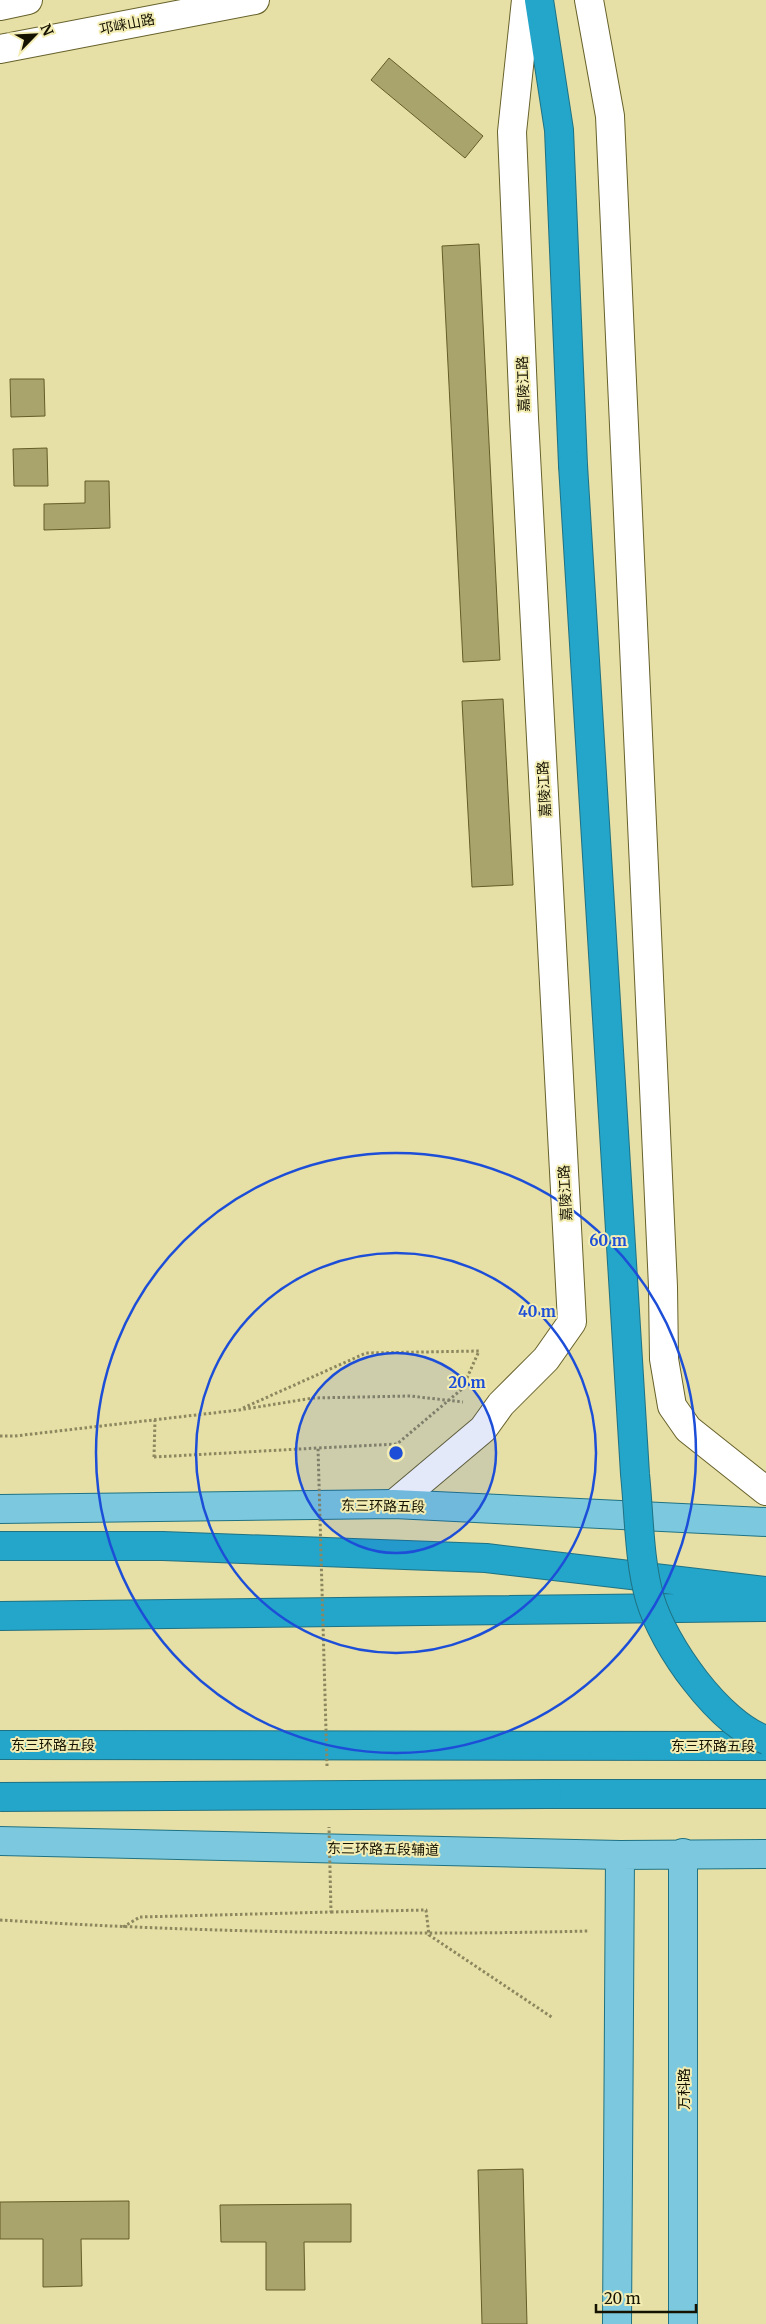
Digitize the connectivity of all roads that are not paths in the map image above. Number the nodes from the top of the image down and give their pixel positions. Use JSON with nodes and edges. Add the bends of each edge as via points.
{"nodes":[{"id":1,"x":28,"y":0,"type":"edge"},
{"id":2,"x":255,"y":0,"type":"edge"},
{"id":3,"x":526,"y":0,"type":"edge"},
{"id":4,"x":539,"y":0,"type":"edge"},
{"id":5,"x":589,"y":0,"type":"edge"},
{"id":6,"x":0,"y":6,"type":"edge"},
{"id":7,"x":0,"y":49,"type":"edge"},
{"id":8,"x":766,"y":1491,"type":"edge"},
{"id":9,"x":394,"y":1504,"type":"junction"},
{"id":10,"x":0,"y":1509,"type":"edge"},
{"id":11,"x":766,"y":1522,"type":"edge"},
{"id":12,"x":0,"y":1546,"type":"edge"},
{"id":13,"x":766,"y":1591,"type":"edge"},
{"id":14,"x":766,"y":1607,"type":"edge"},
{"id":15,"x":0,"y":1616,"type":"edge"},
{"id":16,"x":766,"y":1740,"type":"edge"},
{"id":17,"x":0,"y":1745,"type":"edge"},
{"id":18,"x":766,"y":1746,"type":"edge"},
{"id":19,"x":766,"y":1794,"type":"edge"},
{"id":20,"x":0,"y":1797,"type":"edge"},
{"id":21,"x":0,"y":1841,"type":"edge"},
{"id":22,"x":683,"y":1854,"type":"junction"},
{"id":23,"x":766,"y":1854,"type":"edge"},
{"id":24,"x":620,"y":1855,"type":"junction"},
{"id":25,"x":617,"y":2324,"type":"edge"},
{"id":26,"x":683,"y":2324,"type":"edge"}],
"edges":[{"from":1,"to":6,"type":"street"},
{"from":2,"to":7,"type":"street","name":"邛崃山路"},
{"from":3,"to":9,"type":"street","name":"嘉陵江路","via":[[512,132],[572,1322],[546,1359],[501,1404],[483,1429]]},
{"from":4,"to":16,"type":"highway","bridge":true,"via":[[559,130],[573,465],[642,1549],[650,1599],[674,1652],[713,1703],[755,1737]]},
{"from":5,"to":8,"type":"street","via":[[610,116],[663,1277],[664,1360],[672,1406],[688,1429]]},
{"from":9,"to":10,"type":"main road","name":"东三环路五段"},
{"from":9,"to":11,"type":"main road","name":"东三环路五段"},
{"from":12,"to":13,"type":"highway","via":[[163,1546],[486,1558]]},
{"from":14,"to":15,"type":"highway"},
{"from":17,"to":18,"type":"highway","name":"东三环路五段"},
{"from":19,"to":20,"type":"highway","bridge":true},
{"from":21,"to":24,"type":"main road","name":"东三环路五段辅道"},
{"from":22,"to":23,"type":"main road","name":"东三环路五段辅道"},
{"from":22,"to":24,"type":"main road","name":"东三环路五段辅道"},
{"from":22,"to":26,"type":"main road","name":"万科路"},
{"from":24,"to":25,"type":"main road"}]}
